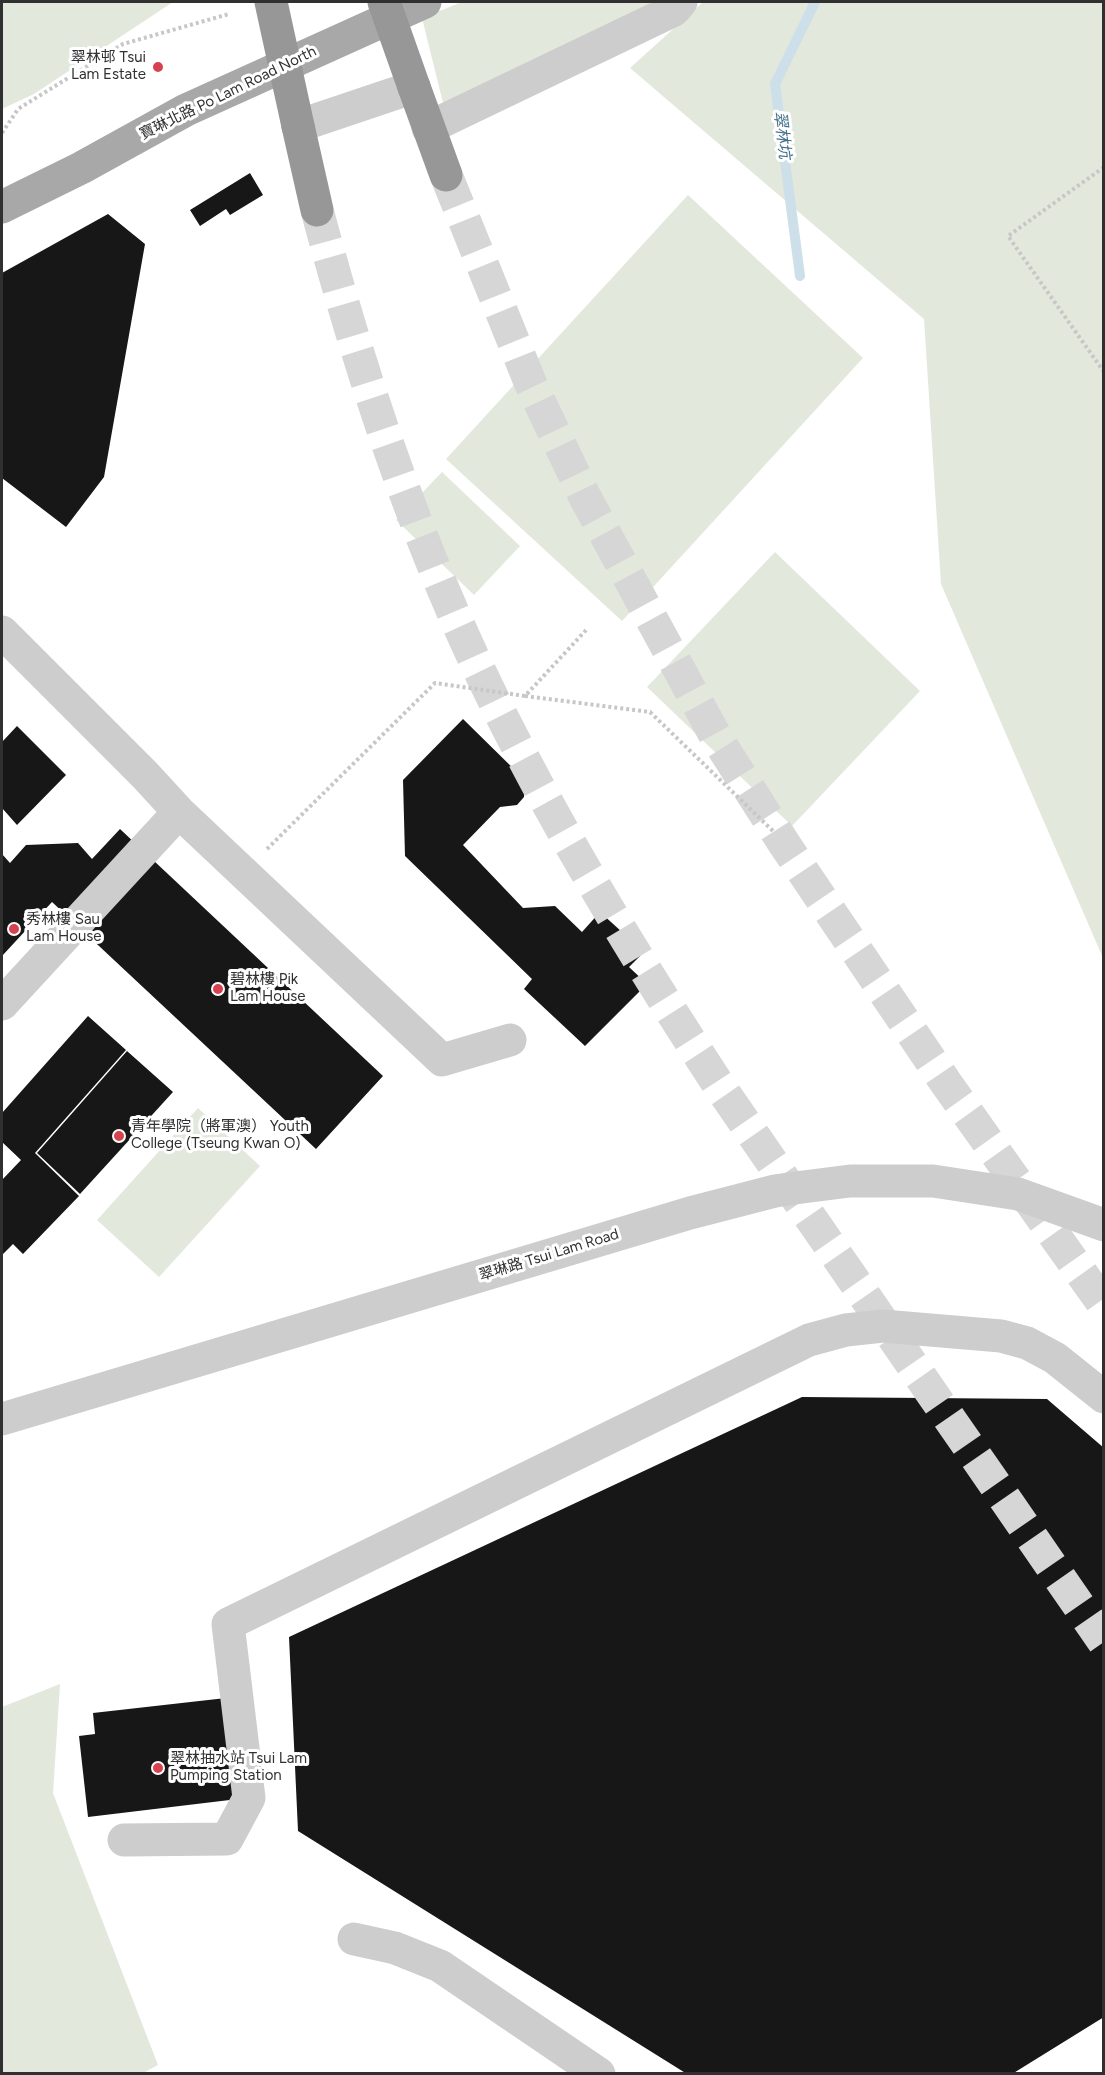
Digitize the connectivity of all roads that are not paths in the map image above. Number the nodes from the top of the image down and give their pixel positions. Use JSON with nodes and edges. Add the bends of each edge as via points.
{"nodes":[{"id":1,"x":271,"y":2,"type":"edge"},
{"id":2,"x":384,"y":2,"type":"edge"},
{"id":3,"x":425,"y":2,"type":"edge"},
{"id":4,"x":681,"y":2,"type":"edge"},
{"id":5,"x":414,"y":87,"type":"junction"},
{"id":6,"x":297,"y":126,"type":"junction"},
{"id":7,"x":428,"y":128,"type":"junction"},
{"id":8,"x":446,"y":175,"type":"tunnel mouth"},
{"id":9,"x":2,"y":207,"type":"edge"},
{"id":10,"x":317,"y":210,"type":"tunnel mouth"},
{"id":11,"x":2,"y":632,"type":"edge"},
{"id":12,"x":179,"y":812,"type":"junction"},
{"id":13,"x":2,"y":1004,"type":"edge"},
{"id":14,"x":510,"y":1040,"type":"dead end"},
{"id":15,"x":1104,"y":1225,"type":"edge"},
{"id":16,"x":1104,"y":1397,"type":"edge"},
{"id":17,"x":2,"y":1419,"type":"edge"},
{"id":18,"x":124,"y":1840,"type":"dead end"},
{"id":19,"x":354,"y":1939,"type":"dead end"},
{"id":20,"x":599,"y":2073,"type":"edge"}],
"edges":[{"from":1,"to":6,"type":"highway","bridge":true},
{"from":2,"to":5,"type":"highway","bridge":true},
{"from":3,"to":9,"type":"main road","name":"寶琳北路 Po Lam Road North","via":[[186,110]]},
{"from":4,"to":7,"type":"street","via":[[674,10]]},
{"from":5,"to":6,"type":"street"},
{"from":5,"to":7,"type":"highway"},
{"from":6,"to":10,"type":"highway"},
{"from":7,"to":8,"type":"highway"},
{"from":11,"to":12,"type":"street"},
{"from":12,"to":13,"type":"street"},
{"from":12,"to":14,"type":"street","via":[[441,1060]]},
{"from":15,"to":17,"type":"street","name":"翠琳路 Tsui Lam Road","via":[[1018,1194],[933,1181],[850,1181],[775,1191]]},
{"from":16,"to":18,"type":"street","via":[[1056,1358],[1027,1343],[1001,1336],[884,1326],[846,1330],[809,1340],[228,1624],[249,1798],[227,1839]]},
{"from":19,"to":20,"type":"street","via":[[395,1948],[440,1966]]}]}
